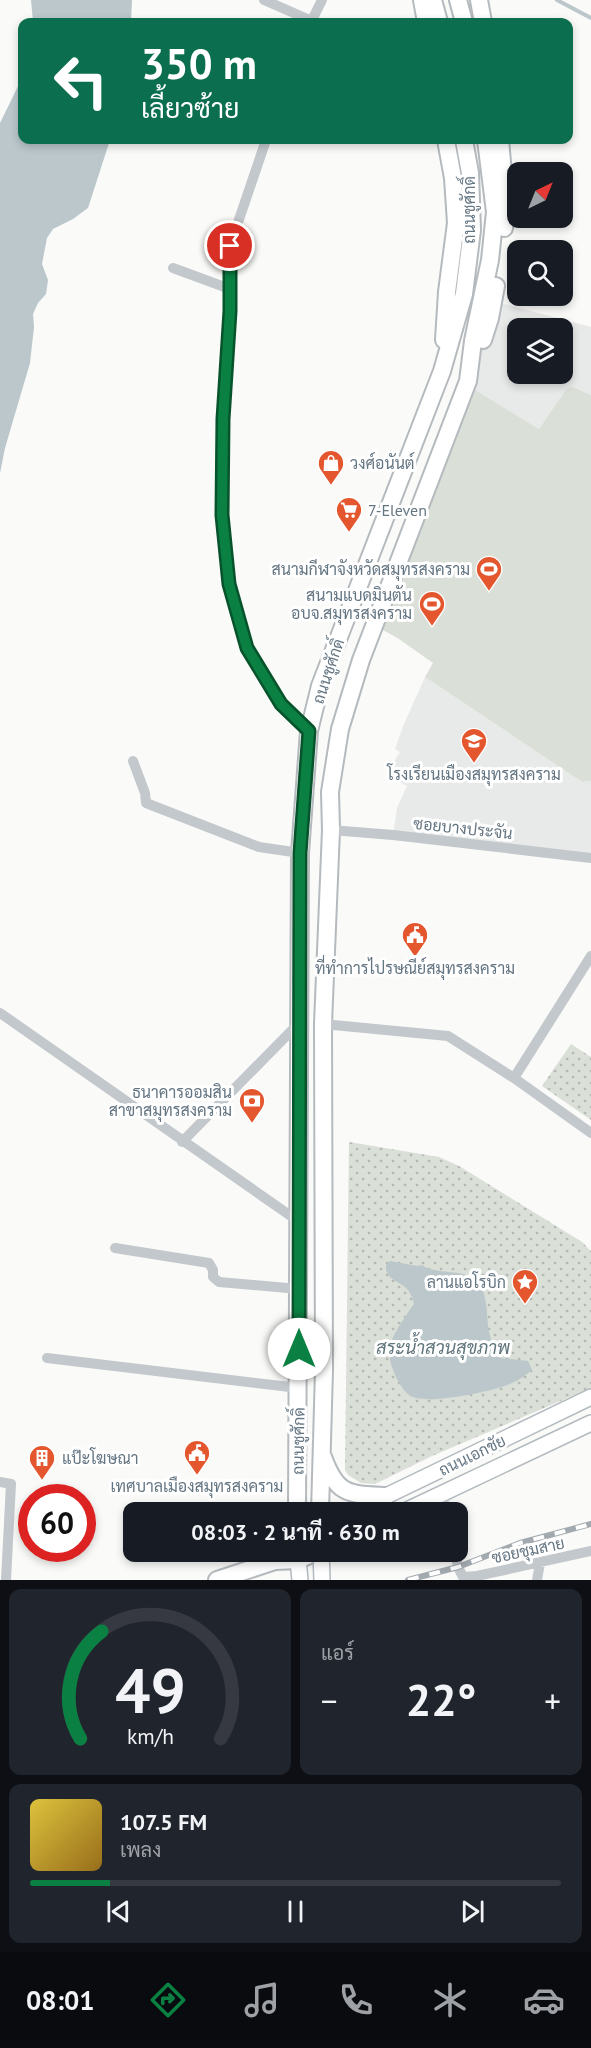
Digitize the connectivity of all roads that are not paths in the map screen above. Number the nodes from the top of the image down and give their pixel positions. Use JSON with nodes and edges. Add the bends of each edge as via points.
{"nodes":[{"id":1,"x":264,"y":0,"type":"edge"},
{"id":2,"x":322,"y":0,"type":"edge"},
{"id":3,"x":422,"y":0,"type":"edge"},
{"id":4,"x":434,"y":0,"type":"edge"},
{"id":5,"x":458,"y":0,"type":"edge"},
{"id":6,"x":480,"y":0,"type":"edge"},
{"id":7,"x":303,"y":18,"type":"edge"},
{"id":8,"x":314,"y":18,"type":"edge"},
{"id":9,"x":425,"y":18,"type":"edge"},
{"id":10,"x":438,"y":18,"type":"edge"},
{"id":11,"x":463,"y":18,"type":"edge"},
{"id":12,"x":482,"y":18,"type":"edge"},
{"id":13,"x":265,"y":144,"type":"edge"},
{"id":14,"x":447,"y":144,"type":"edge"},
{"id":15,"x":465,"y":144,"type":"edge"},
{"id":16,"x":486,"y":144,"type":"edge"},
{"id":17,"x":500,"y":144,"type":"edge"},
{"id":18,"x":173,"y":268,"type":"dead end"},
{"id":19,"x":230,"y":289,"type":"junction"},
{"id":20,"x":442,"y":371,"type":"junction"},
{"id":21,"x":468,"y":381,"type":"junction"},
{"id":22,"x":309,"y":731,"type":"junction"},
{"id":23,"x":133,"y":761,"type":"dead end"},
{"id":24,"x":331,"y":830,"type":"junction"},
{"id":25,"x":300,"y":853,"type":"junction"},
{"id":26,"x":591,"y":858,"type":"edge"},
{"id":27,"x":591,"y":956,"type":"edge"},
{"id":28,"x":0,"y":1013,"type":"edge"},
{"id":29,"x":299,"y":1023,"type":"junction"},
{"id":30,"x":323,"y":1024,"type":"junction"},
{"id":31,"x":514,"y":1078,"type":"junction"},
{"id":32,"x":591,"y":1133,"type":"edge"},
{"id":33,"x":182,"y":1142,"type":"junction"},
{"id":34,"x":298,"y":1221,"type":"junction"},
{"id":35,"x":115,"y":1248,"type":"dead end"},
{"id":36,"x":299,"y":1289,"type":"junction"},
{"id":37,"x":47,"y":1358,"type":"dead end"},
{"id":38,"x":298,"y":1369,"type":"junction"},
{"id":39,"x":324,"y":1370,"type":"junction"},
{"id":40,"x":298,"y":1389,"type":"junction"},
{"id":41,"x":591,"y":1397,"type":"edge"},
{"id":42,"x":591,"y":1423,"type":"edge"},
{"id":43,"x":322,"y":1453,"type":"junction"},
{"id":44,"x":6,"y":1483,"type":"edge"},
{"id":45,"x":442,"y":1494,"type":"junction"},
{"id":46,"x":386,"y":1496,"type":"junction"},
{"id":47,"x":297,"y":1502,"type":"edge"},
{"id":48,"x":320,"y":1502,"type":"edge"},
{"id":49,"x":374,"y":1502,"type":"edge"},
{"id":50,"x":425,"y":1502,"type":"edge"},
{"id":51,"x":444,"y":1502,"type":"edge"},
{"id":52,"x":591,"y":1551,"type":"edge"},
{"id":53,"x":271,"y":1562,"type":"edge"},
{"id":54,"x":292,"y":1562,"type":"edge"},
{"id":55,"x":321,"y":1562,"type":"edge"},
{"id":56,"x":457,"y":1562,"type":"edge"},
{"id":57,"x":540,"y":1563,"type":"junction"},
{"id":58,"x":6,"y":1580,"type":"edge"},
{"id":59,"x":217,"y":1580,"type":"edge"},
{"id":60,"x":300,"y":1580,"type":"edge"},
{"id":61,"x":322,"y":1580,"type":"edge"},
{"id":62,"x":537,"y":1580,"type":"edge"}],
"edges":[{"from":1,"to":7,"type":"street"},
{"from":2,"to":8,"type":"street"},
{"from":3,"to":9,"type":"main road"},
{"from":4,"to":10,"type":"main road"},
{"from":5,"to":11,"type":"main road"},
{"from":6,"to":12,"type":"main road"},
{"from":13,"to":19,"type":"street","via":[[230,246]]},
{"from":14,"to":20,"type":"main road","via":[[456,223]]},
{"from":15,"to":20,"type":"main road","name":"ถนนชูศักดิ์","via":[[472,230],[464,294]]},
{"from":16,"to":21,"type":"main road","name":"ถนนชูศักดิ์","via":[[495,212]]},
{"from":17,"to":21,"type":"main road","via":[[507,206],[500,260],[490,318]]},
{"from":18,"to":19,"type":"street"},
{"from":19,"to":22,"type":"street","via":[[222,515],[229,584],[247,648],[281,704]]},
{"from":20,"to":22,"type":"main road","name":"ถนนชูศักดิ์","via":[[320,686]]},
{"from":21,"to":24,"type":"main road","name":"ถนนชูศักดิ์","via":[[361,660],[340,729],[330,792]]},
{"from":22,"to":25,"type":"main road","name":"ถนนชูศักดิ์"},
{"from":23,"to":25,"type":"street","via":[[146,803],[259,847]]},
{"from":24,"to":26,"type":"street","name":"ซอยบางประจัน"},
{"from":24,"to":30,"type":"main road","name":"ถนนชูศักดิ์"},
{"from":25,"to":29,"type":"main road","name":"ถนนชูศักดิ์"},
{"from":27,"to":31,"type":"street"},
{"from":28,"to":33,"type":"street"},
{"from":29,"to":33,"type":"street"},
{"from":29,"to":34,"type":"main road","name":"ถนนชูศักดิ์"},
{"from":30,"to":31,"type":"street","via":[[448,1036]]},
{"from":30,"to":39,"type":"main road","name":"ถนนชูศักดิ์"},
{"from":31,"to":32,"type":"street"},
{"from":33,"to":34,"type":"street"},
{"from":34,"to":36,"type":"main road","name":"ถนนชูศักดิ์"},
{"from":35,"to":36,"type":"street","via":[[209,1263],[219,1282]]},
{"from":36,"to":38,"type":"main road","name":"ถนนชูศักดิ์"},
{"from":37,"to":40,"type":"street"},
{"from":38,"to":39,"type":"main road"},
{"from":38,"to":40,"type":"main road","name":"ถนนชูศักดิ์"},
{"from":39,"to":43,"type":"main road","name":"ถนนชูศักดิ์"},
{"from":40,"to":47,"type":"main road","name":"ถนนชูศักดิ์"},
{"from":41,"to":46,"type":"main road","name":"ถนนเอกชัย"},
{"from":42,"to":45,"type":"main road","name":"ถนนเอกชัย"},
{"from":43,"to":46,"type":"main road","via":[[332,1477],[343,1490]]},
{"from":43,"to":48,"type":"main road","name":"ถนนชูศักดิ์"},
{"from":44,"to":58,"type":"street"},
{"from":45,"to":50,"type":"main road","name":"ถนนเอกชัย"},
{"from":45,"to":51,"type":"street"},
{"from":46,"to":49,"type":"main road","name":"ถนนเอกชัย"},
{"from":52,"to":57,"type":"street","name":"ซอยชุมสาย"},
{"from":53,"to":59,"type":"main road"},
{"from":54,"to":60,"type":"main road"},
{"from":55,"to":61,"type":"main road"},
{"from":56,"to":57,"type":"street","name":"ซอยชุมสาย","via":[[463,1577]]},
{"from":57,"to":62,"type":"street"}]}
